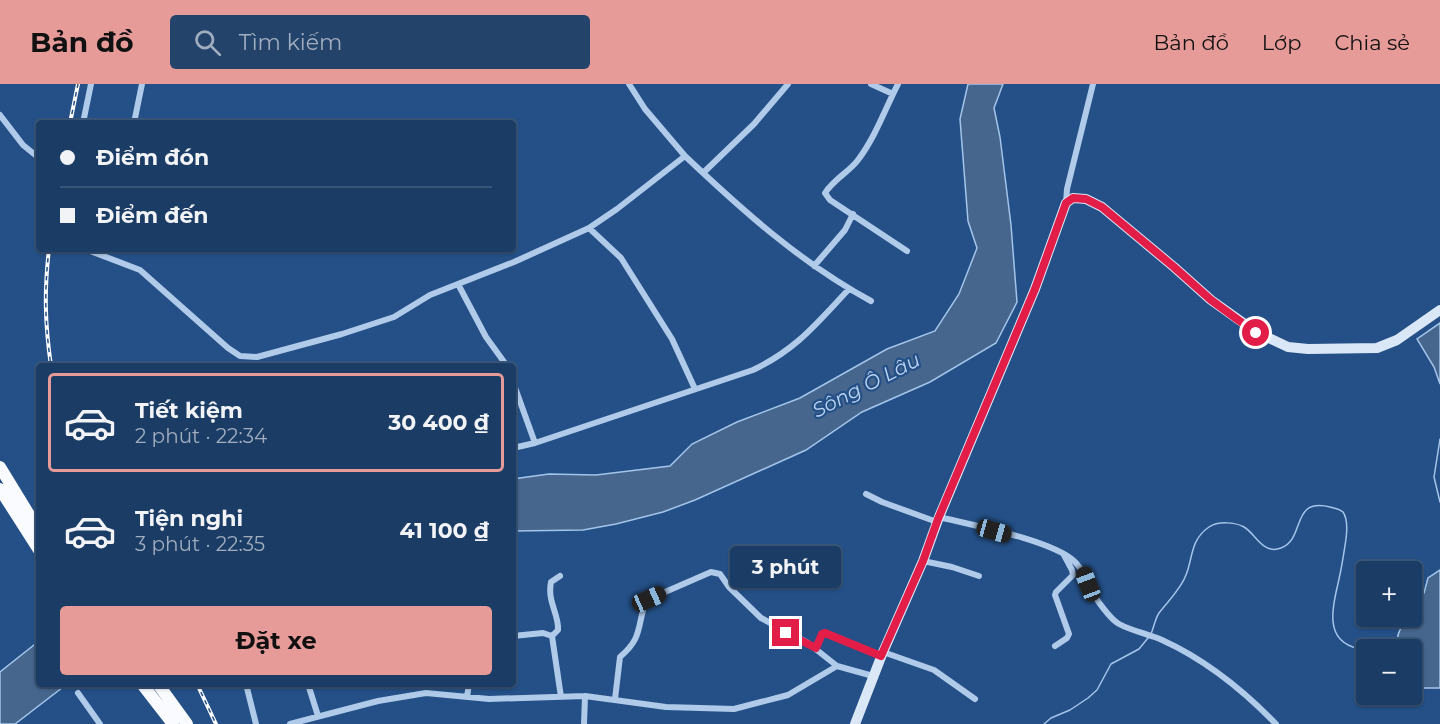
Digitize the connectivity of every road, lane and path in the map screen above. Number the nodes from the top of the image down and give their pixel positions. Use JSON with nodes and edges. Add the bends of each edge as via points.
{"nodes":[{"id":1,"x":91,"y":84,"type":"edge"},
{"id":2,"x":142,"y":84,"type":"edge"},
{"id":3,"x":629,"y":84,"type":"edge"},
{"id":4,"x":789,"y":84,"type":"edge"},
{"id":5,"x":871,"y":84,"type":"edge"},
{"id":6,"x":898,"y":84,"type":"edge"},
{"id":7,"x":1093,"y":84,"type":"edge"},
{"id":8,"x":893,"y":94,"type":"junction"},
{"id":9,"x":0,"y":115,"type":"edge"},
{"id":10,"x":84,"y":120,"type":"edge"},
{"id":11,"x":135,"y":120,"type":"edge"},
{"id":12,"x":36,"y":156,"type":"edge"},
{"id":13,"x":685,"y":156,"type":"junction"},
{"id":14,"x":703,"y":174,"type":"junction"},
{"id":15,"x":1066,"y":203,"type":"junction"},
{"id":16,"x":853,"y":214,"type":"junction"},
{"id":17,"x":589,"y":228,"type":"junction"},
{"id":18,"x":906,"y":251,"type":"dead end"},
{"id":19,"x":93,"y":252,"type":"edge"},
{"id":20,"x":814,"y":266,"type":"junction"},
{"id":21,"x":458,"y":284,"type":"junction"},
{"id":22,"x":849,"y":289,"type":"junction"},
{"id":23,"x":871,"y":300,"type":"dead end"},
{"id":24,"x":1440,"y":310,"type":"edge"},
{"id":25,"x":505,"y":363,"type":"edge"},
{"id":26,"x":516,"y":390,"type":"edge"},
{"id":27,"x":695,"y":390,"type":"junction"},
{"id":28,"x":535,"y":443,"type":"junction"},
{"id":29,"x":516,"y":447,"type":"edge"},
{"id":30,"x":0,"y":467,"type":"edge"},
{"id":31,"x":0,"y":489,"type":"edge"},
{"id":32,"x":866,"y":494,"type":"dead end"},
{"id":33,"x":21,"y":503,"type":"junction"},
{"id":34,"x":36,"y":516,"type":"edge"},
{"id":35,"x":938,"y":519,"type":"junction"},
{"id":36,"x":36,"y":526,"type":"edge"},
{"id":37,"x":36,"y":545,"type":"edge"},
{"id":38,"x":1064,"y":554,"type":"junction"},
{"id":39,"x":923,"y":561,"type":"junction"},
{"id":40,"x":560,"y":576,"type":"dead end"},
{"id":41,"x":979,"y":576,"type":"dead end"},
{"id":42,"x":516,"y":636,"type":"edge"},
{"id":43,"x":552,"y":636,"type":"junction"},
{"id":44,"x":1055,"y":646,"type":"dead end"},
{"id":45,"x":816,"y":648,"type":"junction"},
{"id":46,"x":882,"y":654,"type":"junction"},
{"id":47,"x":837,"y":666,"type":"junction"},
{"id":48,"x":873,"y":676,"type":"junction"},
{"id":49,"x":145,"y":687,"type":"edge"},
{"id":50,"x":160,"y":687,"type":"edge"},
{"id":51,"x":247,"y":687,"type":"edge"},
{"id":52,"x":309,"y":687,"type":"edge"},
{"id":53,"x":469,"y":687,"type":"edge"},
{"id":54,"x":78,"y":693,"type":"dead end"},
{"id":55,"x":585,"y":696,"type":"junction"},
{"id":56,"x":467,"y":697,"type":"junction"},
{"id":57,"x":561,"y":697,"type":"junction"},
{"id":58,"x":615,"y":699,"type":"junction"},
{"id":59,"x":975,"y":699,"type":"dead end"},
{"id":60,"x":316,"y":716,"type":"junction"},
{"id":61,"x":100,"y":724,"type":"edge"},
{"id":62,"x":173,"y":724,"type":"edge"},
{"id":63,"x":187,"y":724,"type":"edge"},
{"id":64,"x":256,"y":724,"type":"edge"},
{"id":65,"x":290,"y":724,"type":"edge"},
{"id":66,"x":316,"y":724,"type":"edge"},
{"id":67,"x":584,"y":724,"type":"edge"},
{"id":68,"x":855,"y":724,"type":"edge"},
{"id":69,"x":1276,"y":724,"type":"edge"}],
"edges":[{"from":1,"to":10,"type":"street"},
{"from":2,"to":11,"type":"street"},
{"from":3,"to":13,"type":"street"},
{"from":4,"to":14,"type":"street"},
{"from":5,"to":8,"type":"street"},
{"from":6,"to":8,"type":"street"},
{"from":7,"to":15,"type":"street"},
{"from":8,"to":16,"type":"street","via":[[861,156],[825,193]]},
{"from":9,"to":12,"type":"street","via":[[22,145]]},
{"from":13,"to":14,"type":"street"},
{"from":13,"to":17,"type":"street"},
{"from":14,"to":20,"type":"street","via":[[755,221]]},
{"from":15,"to":24,"type":"main road","via":[[1079,197],[1102,207],[1211,300],[1256,333],[1288,347],[1377,348]]},
{"from":15,"to":35,"type":"main road","via":[[1035,289]]},
{"from":16,"to":18,"type":"street"},
{"from":16,"to":20,"type":"street","via":[[845,230]]},
{"from":17,"to":21,"type":"street"},
{"from":17,"to":27,"type":"street","via":[[621,258],[672,339]]},
{"from":19,"to":21,"type":"street","via":[[140,270],[228,348],[246,358],[384,321]]},
{"from":20,"to":22,"type":"street"},
{"from":21,"to":25,"type":"street"},
{"from":22,"to":23,"type":"street"},
{"from":22,"to":27,"type":"street","via":[[784,354],[753,370]]},
{"from":26,"to":28,"type":"street"},
{"from":27,"to":28,"type":"street"},
{"from":28,"to":29,"type":"street"},
{"from":30,"to":33,"type":"highway"},
{"from":31,"to":37,"type":"highway"},
{"from":32,"to":35,"type":"street"},
{"from":33,"to":34,"type":"street"},
{"from":33,"to":36,"type":"highway"},
{"from":35,"to":38,"type":"street","via":[[1014,536]]},
{"from":35,"to":39,"type":"main road"},
{"from":38,"to":44,"type":"street","via":[[1073,575],[1055,594],[1069,634]]},
{"from":38,"to":69,"type":"street","via":[[1081,569],[1093,594],[1116,622],[1187,654],[1256,704]]},
{"from":39,"to":41,"type":"street"},
{"from":39,"to":46,"type":"main road"},
{"from":40,"to":43,"type":"street","via":[[550,587],[558,624]]},
{"from":42,"to":43,"type":"street"},
{"from":43,"to":57,"type":"street"},
{"from":45,"to":46,"type":"street","via":[[825,633]]},
{"from":45,"to":47,"type":"street"},
{"from":45,"to":58,"type":"street","via":[[761,618],[720,574],[708,572],[645,603],[637,639],[620,657]]},
{"from":46,"to":48,"type":"main road"},
{"from":46,"to":59,"type":"street","via":[[934,670]]},
{"from":47,"to":48,"type":"street"},
{"from":47,"to":58,"type":"street","via":[[788,695],[734,710],[666,707]]},
{"from":48,"to":68,"type":"main road"},
{"from":49,"to":62,"type":"highway"},
{"from":50,"to":63,"type":"highway"},
{"from":51,"to":64,"type":"street"},
{"from":52,"to":60,"type":"street"},
{"from":53,"to":56,"type":"street"},
{"from":54,"to":61,"type":"street"},
{"from":55,"to":57,"type":"street"},
{"from":55,"to":58,"type":"street"},
{"from":55,"to":67,"type":"street"},
{"from":56,"to":57,"type":"street"},
{"from":56,"to":60,"type":"street","via":[[416,694]]},
{"from":60,"to":65,"type":"street"},
{"from":60,"to":66,"type":"street"}]}
